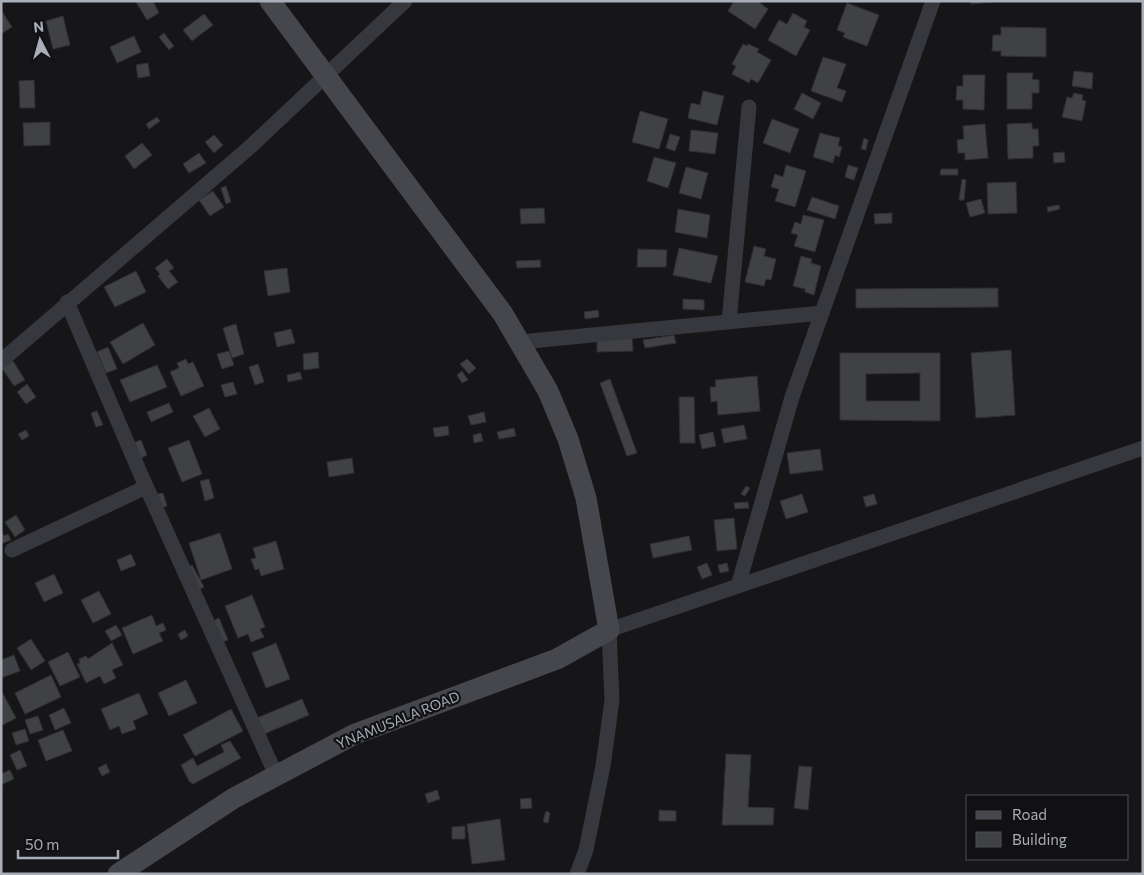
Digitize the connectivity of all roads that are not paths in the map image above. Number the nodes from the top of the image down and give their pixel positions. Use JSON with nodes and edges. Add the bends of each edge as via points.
{"nodes":[{"id":1,"x":270,"y":1,"type":"edge"},
{"id":2,"x":406,"y":1,"type":"edge"},
{"id":3,"x":933,"y":1,"type":"edge"},
{"id":4,"x":326,"y":76,"type":"junction"},
{"id":5,"x":749,"y":107,"type":"dead end"},
{"id":6,"x":68,"y":302,"type":"junction"},
{"id":7,"x":822,"y":314,"type":"junction"},
{"id":8,"x":729,"y":322,"type":"junction"},
{"id":9,"x":520,"y":342,"type":"junction"},
{"id":10,"x":1,"y":361,"type":"edge"},
{"id":11,"x":1143,"y":448,"type":"edge"},
{"id":12,"x":146,"y":487,"type":"junction"},
{"id":13,"x":12,"y":550,"type":"dead end"},
{"id":14,"x":738,"y":586,"type":"junction"},
{"id":15,"x":609,"y":630,"type":"junction"},
{"id":16,"x":276,"y":775,"type":"junction"},
{"id":17,"x":118,"y":874,"type":"edge"},
{"id":18,"x":576,"y":874,"type":"edge"}],
"edges":[{"from":1,"to":4,"type":"main road"},
{"from":2,"to":4,"type":"street"},
{"from":3,"to":7,"type":"street"},
{"from":4,"to":6,"type":"street","via":[[250,147]]},
{"from":4,"to":9,"type":"main road","via":[[503,314]]},
{"from":5,"to":8,"type":"street"},
{"from":6,"to":10,"type":"street"},
{"from":6,"to":12,"type":"street"},
{"from":7,"to":8,"type":"street"},
{"from":7,"to":14,"type":"street","via":[[792,397]]},
{"from":8,"to":9,"type":"street"},
{"from":9,"to":15,"type":"main road","via":[[548,391],[576,464],[586,498]]},
{"from":11,"to":14,"type":"street"},
{"from":12,"to":13,"type":"street"},
{"from":12,"to":16,"type":"street"},
{"from":14,"to":15,"type":"street"},
{"from":15,"to":16,"type":"main road","name":"YNAMUSALA ROAD","via":[[557,659],[355,734]]},
{"from":15,"to":18,"type":"street","via":[[612,700],[604,766],[586,850]]},
{"from":16,"to":17,"type":"main road","name":"YNAMUSALA ROAD","via":[[234,798]]}]}
